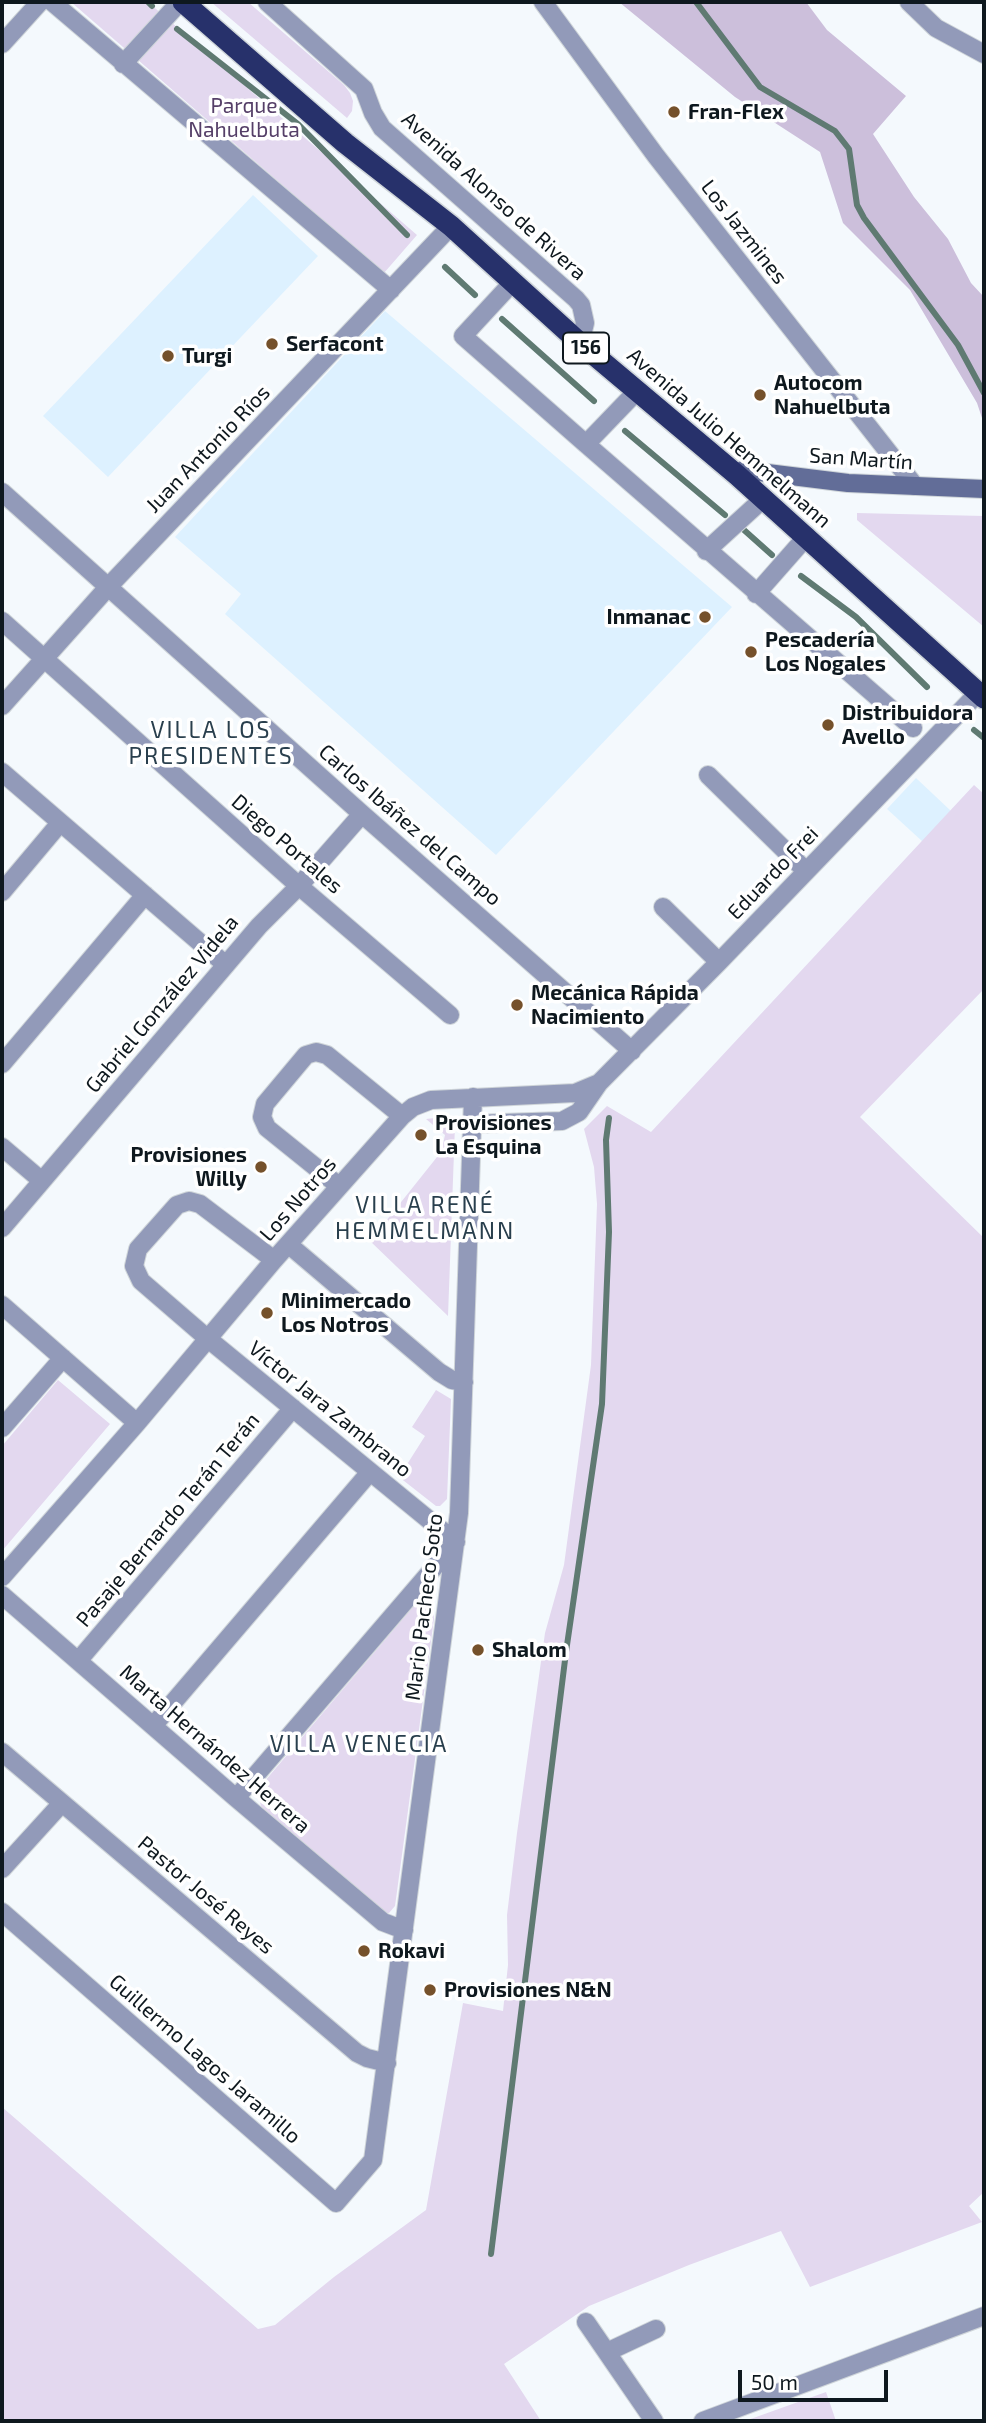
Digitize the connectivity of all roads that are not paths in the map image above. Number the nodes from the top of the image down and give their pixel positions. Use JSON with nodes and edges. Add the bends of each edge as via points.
{"nodes":[{"id":1,"x":40,"y":2,"type":"edge"},
{"id":2,"x":52,"y":2,"type":"edge"},
{"id":3,"x":182,"y":2,"type":"edge"},
{"id":4,"x":267,"y":2,"type":"edge"},
{"id":5,"x":544,"y":2,"type":"edge"},
{"id":6,"x":909,"y":2,"type":"edge"},
{"id":7,"x":2,"y":44,"type":"edge"},
{"id":8,"x":984,"y":54,"type":"edge"},
{"id":9,"x":123,"y":64,"type":"junction"},
{"id":10,"x":451,"y":226,"type":"junction"},
{"id":11,"x":512,"y":283,"type":"junction"},
{"id":12,"x":391,"y":290,"type":"junction"},
{"id":13,"x":580,"y":343,"type":"junction"},
{"id":14,"x":637,"y":391,"type":"junction"},
{"id":15,"x":586,"y":444,"type":"junction"},
{"id":16,"x":737,"y":475,"type":"junction"},
{"id":17,"x":915,"y":486,"type":"junction"},
{"id":18,"x":984,"y":489,"type":"edge"},
{"id":19,"x":2,"y":492,"type":"edge"},
{"id":20,"x":763,"y":499,"type":"junction"},
{"id":21,"x":807,"y":536,"type":"junction"},
{"id":22,"x":706,"y":551,"type":"junction"},
{"id":23,"x":109,"y":586,"type":"junction"},
{"id":24,"x":756,"y":594,"type":"junction"},
{"id":25,"x":2,"y":621,"type":"edge"},
{"id":26,"x":44,"y":658,"type":"junction"},
{"id":27,"x":981,"y":696,"type":"edge"},
{"id":28,"x":2,"y":706,"type":"edge"},
{"id":29,"x":913,"y":728,"type":"dead end"},
{"id":30,"x":2,"y":772,"type":"edge"},
{"id":31,"x":708,"y":775,"type":"dead end"},
{"id":32,"x":362,"y":814,"type":"junction"},
{"id":33,"x":61,"y":823,"type":"junction"},
{"id":34,"x":806,"y":872,"type":"junction"},
{"id":35,"x":299,"y":886,"type":"junction"},
{"id":36,"x":2,"y":892,"type":"edge"},
{"id":37,"x":145,"y":895,"type":"junction"},
{"id":38,"x":663,"y":907,"type":"dead end"},
{"id":39,"x":719,"y":962,"type":"junction"},
{"id":40,"x":226,"y":965,"type":"junction"},
{"id":41,"x":450,"y":1015,"type":"dead end"},
{"id":42,"x":632,"y":1051,"type":"junction"},
{"id":43,"x":2,"y":1064,"type":"edge"},
{"id":44,"x":599,"y":1083,"type":"junction"},
{"id":45,"x":473,"y":1097,"type":"junction"},
{"id":46,"x":402,"y":1116,"type":"junction"},
{"id":47,"x":472,"y":1124,"type":"junction"},
{"id":48,"x":2,"y":1147,"type":"edge"},
{"id":49,"x":42,"y":1181,"type":"junction"},
{"id":50,"x":339,"y":1186,"type":"junction"},
{"id":51,"x":2,"y":1228,"type":"edge"},
{"id":52,"x":288,"y":1244,"type":"junction"},
{"id":53,"x":274,"y":1260,"type":"junction"},
{"id":54,"x":2,"y":1305,"type":"edge"},
{"id":55,"x":207,"y":1338,"type":"junction"},
{"id":56,"x":63,"y":1358,"type":"junction"},
{"id":57,"x":464,"y":1382,"type":"junction"},
{"id":58,"x":293,"y":1408,"type":"junction"},
{"id":59,"x":137,"y":1423,"type":"junction"},
{"id":60,"x":2,"y":1428,"type":"edge"},
{"id":61,"x":370,"y":1472,"type":"junction"},
{"id":62,"x":456,"y":1542,"type":"junction"},
{"id":63,"x":2,"y":1577,"type":"edge"},
{"id":64,"x":2,"y":1595,"type":"edge"},
{"id":65,"x":78,"y":1661,"type":"junction"},
{"id":66,"x":153,"y":1726,"type":"junction"},
{"id":67,"x":2,"y":1752,"type":"edge"},
{"id":68,"x":236,"y":1798,"type":"junction"},
{"id":69,"x":62,"y":1803,"type":"junction"},
{"id":70,"x":2,"y":1869,"type":"edge"},
{"id":71,"x":2,"y":1912,"type":"edge"},
{"id":72,"x":404,"y":1930,"type":"junction"},
{"id":73,"x":387,"y":2063,"type":"junction"},
{"id":74,"x":373,"y":2160,"type":"joint"},
{"id":75,"x":984,"y":2316,"type":"edge"},
{"id":76,"x":586,"y":2322,"type":"dead end"},
{"id":77,"x":656,"y":2329,"type":"dead end"},
{"id":78,"x":607,"y":2352,"type":"junction"},
{"id":79,"x":654,"y":2421,"type":"edge"},
{"id":80,"x":704,"y":2421,"type":"edge"}],
"edges":[{"from":1,"to":7,"type":"street"},
{"from":2,"to":9,"type":"street"},
{"from":3,"to":9,"type":"street"},
{"from":3,"to":10,"type":"highway","name":"Avenida Julio Hemmelmann","number":"156","via":[[345,143]]},
{"from":4,"to":13,"type":"street","name":"Avenida Alonso de Rivera","via":[[364,89],[382,128],[576,299],[585,323]]},
{"from":5,"to":17,"type":"street","name":"Los Jazmines","via":[[656,156]]},
{"from":6,"to":8,"type":"street","via":[[936,28]]},
{"from":9,"to":12,"type":"street"},
{"from":10,"to":11,"type":"highway","name":"Avenida Julio Hemmelmann","number":"156"},
{"from":10,"to":12,"type":"street","name":"Juan Antonio Ríos"},
{"from":11,"to":13,"type":"highway","name":"Avenida Julio Hemmelmann","number":"156"},
{"from":11,"to":15,"type":"street","via":[[463,336]]},
{"from":12,"to":23,"type":"street","name":"Juan Antonio Ríos"},
{"from":13,"to":14,"type":"highway","name":"Avenida Julio Hemmelmann","number":"156"},
{"from":14,"to":15,"type":"street"},
{"from":14,"to":16,"type":"highway","name":"Avenida Julio Hemmelmann","number":"156"},
{"from":15,"to":22,"type":"street"},
{"from":16,"to":17,"type":"street","name":"San Martín","via":[[743,470]]},
{"from":16,"to":20,"type":"highway","name":"Avenida Julio Hemmelmann","number":"156"},
{"from":17,"to":18,"type":"street","name":"San Martín"},
{"from":19,"to":23,"type":"street","name":"Carlos Ibáñez del Campo"},
{"from":20,"to":21,"type":"highway","name":"Avenida Julio Hemmelmann","number":"156"},
{"from":20,"to":22,"type":"street"},
{"from":21,"to":24,"type":"street"},
{"from":21,"to":27,"type":"highway","name":"Avenida Julio Hemmelmann","number":"156"},
{"from":22,"to":24,"type":"street"},
{"from":23,"to":26,"type":"street","name":"Juan Antonio Ríos"},
{"from":23,"to":32,"type":"street","name":"Carlos Ibáñez del Campo"},
{"from":24,"to":29,"type":"street"},
{"from":25,"to":26,"type":"street","name":"Diego Portales"},
{"from":26,"to":28,"type":"street","name":"Juan Antonio Ríos"},
{"from":26,"to":35,"type":"street","name":"Diego Portales"},
{"from":27,"to":34,"type":"street","name":"Eduardo Frei"},
{"from":30,"to":33,"type":"street"},
{"from":31,"to":34,"type":"street"},
{"from":32,"to":35,"type":"street","name":"Gabriel González Videla"},
{"from":32,"to":42,"type":"street","name":"Carlos Ibáñez del Campo"},
{"from":33,"to":36,"type":"street"},
{"from":33,"to":37,"type":"street"},
{"from":34,"to":39,"type":"street","name":"Eduardo Frei"},
{"from":35,"to":40,"type":"street","name":"Gabriel González Videla"},
{"from":35,"to":41,"type":"street","name":"Diego Portales"},
{"from":37,"to":40,"type":"street"},
{"from":37,"to":43,"type":"street"},
{"from":38,"to":39,"type":"street"},
{"from":39,"to":42,"type":"street","name":"Eduardo Frei"},
{"from":40,"to":49,"type":"street","name":"Gabriel González Videla"},
{"from":42,"to":44,"type":"street","name":"Eduardo Frei"},
{"from":44,"to":45,"type":"street","name":"Los Notros","via":[[575,1093]]},
{"from":44,"to":47,"type":"street","via":[[579,1112],[562,1121]]},
{"from":45,"to":46,"type":"street","name":"Los Notros","via":[[422,1102]]},
{"from":45,"to":47,"type":"street","name":"Mario Pacheco Soto"},
{"from":46,"to":50,"type":"street","name":"Los Notros"},
{"from":46,"to":50,"type":"street","via":[[327,1055],[306,1055],[265,1104],[262,1117],[267,1128]]},
{"from":47,"to":57,"type":"street","name":"Mario Pacheco Soto"},
{"from":48,"to":49,"type":"street"},
{"from":49,"to":51,"type":"street","name":"Gabriel González Videla"},
{"from":50,"to":52,"type":"street","name":"Los Notros"},
{"from":52,"to":53,"type":"street","name":"Los Notros"},
{"from":52,"to":57,"type":"street","via":[[439,1372]]},
{"from":53,"to":55,"type":"street","name":"Los Notros"},
{"from":53,"to":55,"type":"street","name":"Víctor Jara Zambrano","via":[[200,1204],[189,1201],[177,1205],[138,1249],[134,1266],[141,1281]]},
{"from":54,"to":56,"type":"street"},
{"from":55,"to":58,"type":"street","name":"Víctor Jara Zambrano"},
{"from":55,"to":59,"type":"street","name":"Los Notros"},
{"from":56,"to":59,"type":"street"},
{"from":56,"to":60,"type":"street"},
{"from":57,"to":62,"type":"street","name":"Mario Pacheco Soto"},
{"from":58,"to":61,"type":"street","name":"Víctor Jara Zambrano"},
{"from":58,"to":65,"type":"street","name":"Pasaje Bernardo Terán Terán"},
{"from":59,"to":63,"type":"street","name":"Los Notros"},
{"from":61,"to":62,"type":"street","name":"Víctor Jara Zambrano"},
{"from":61,"to":66,"type":"street"},
{"from":62,"to":68,"type":"street"},
{"from":62,"to":72,"type":"street","name":"Mario Pacheco Soto"},
{"from":64,"to":65,"type":"street","name":"Marta Hernández Herrera"},
{"from":65,"to":66,"type":"street","name":"Marta Hernández Herrera"},
{"from":66,"to":68,"type":"street","name":"Marta Hernández Herrera"},
{"from":67,"to":69,"type":"street","name":"Pastor José Reyes"},
{"from":68,"to":72,"type":"street","name":"Marta Hernández Herrera","via":[[383,1922]]},
{"from":69,"to":70,"type":"street"},
{"from":69,"to":73,"type":"street","name":"Pastor José Reyes","via":[[357,2053]]},
{"from":71,"to":74,"type":"street","name":"Guillermo Lagos Jaramillo","via":[[336,2203]]},
{"from":72,"to":73,"type":"street","name":"Mario Pacheco Soto"},
{"from":73,"to":74,"type":"street","name":"Mario Pacheco Soto"},
{"from":75,"to":80,"type":"street"},
{"from":76,"to":78,"type":"street"},
{"from":77,"to":78,"type":"street"},
{"from":78,"to":79,"type":"street"}]}
